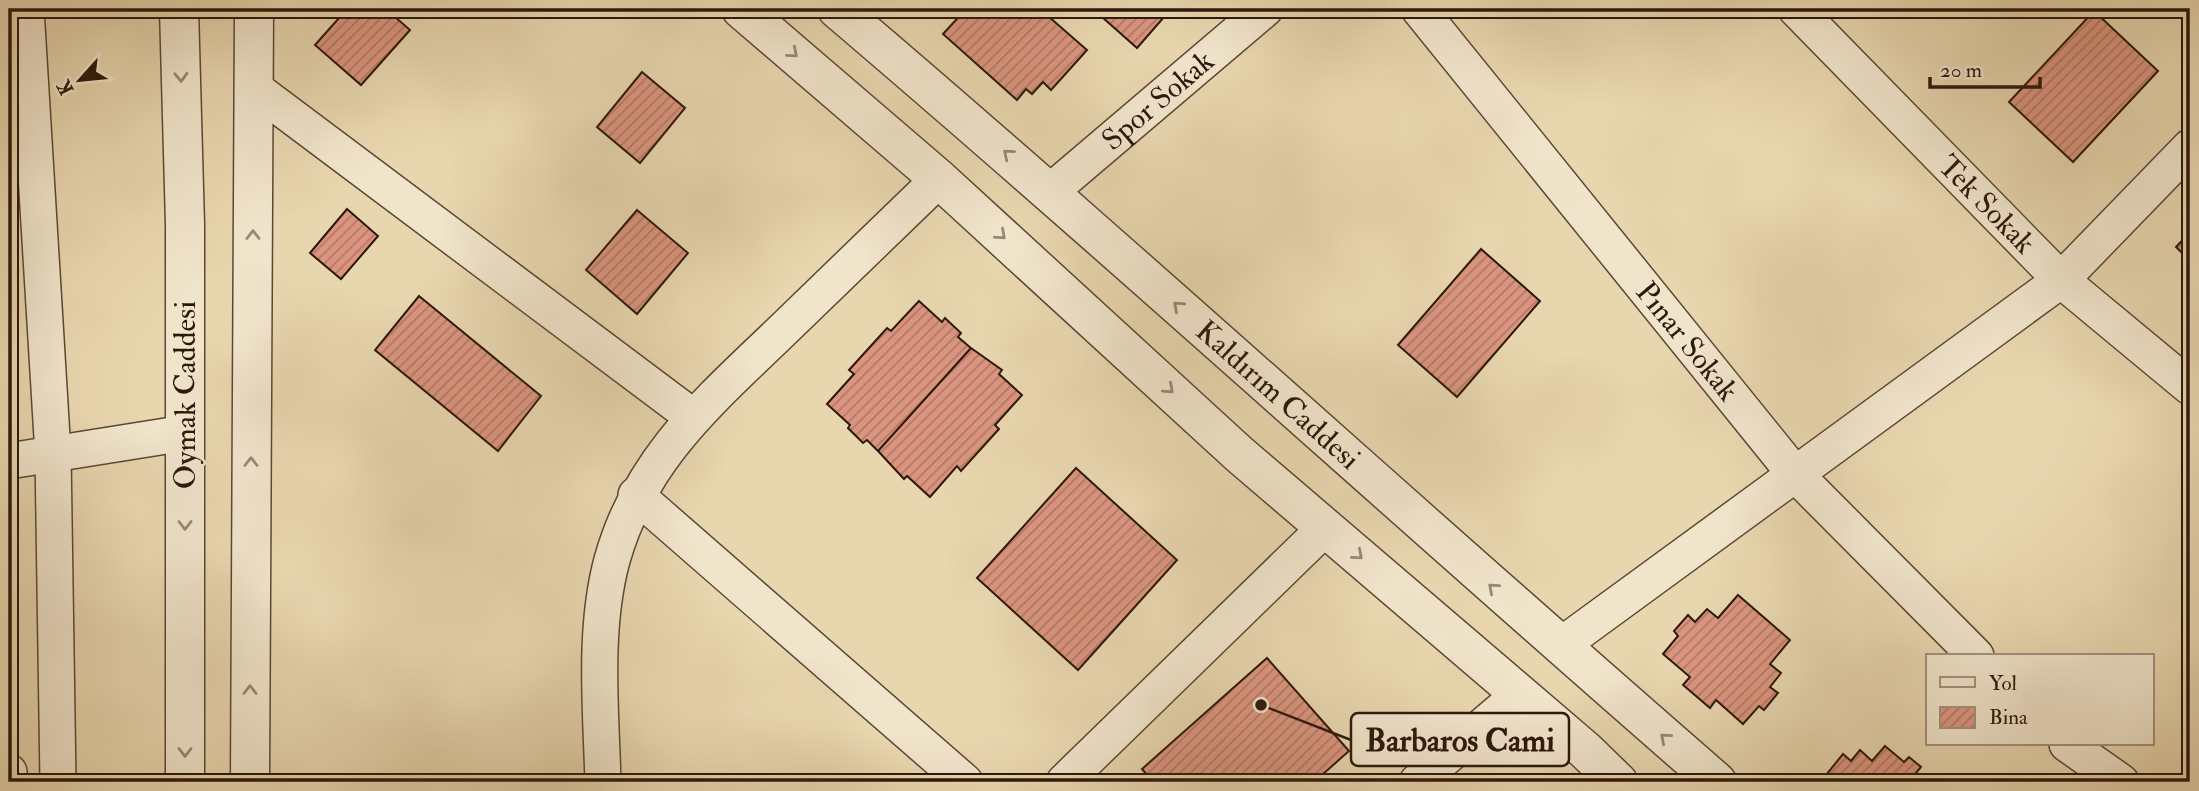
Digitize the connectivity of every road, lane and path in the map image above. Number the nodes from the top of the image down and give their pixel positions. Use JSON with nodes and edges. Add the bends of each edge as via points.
{"nodes":[{"id":1,"x":26,"y":9,"type":"edge"},
{"id":2,"x":179,"y":9,"type":"edge"},
{"id":3,"x":254,"y":9,"type":"edge"},
{"id":4,"x":741,"y":9,"type":"edge"},
{"id":5,"x":837,"y":9,"type":"edge"},
{"id":6,"x":1265,"y":9,"type":"edge"},
{"id":7,"x":1419,"y":9,"type":"edge"},
{"id":8,"x":1796,"y":9,"type":"edge"},
{"id":9,"x":254,"y":88,"type":"junction"},
{"id":10,"x":2190,"y":147,"type":"edge"},
{"id":11,"x":939,"y":179,"type":"junction"},
{"id":12,"x":1051,"y":191,"type":"junction"},
{"id":13,"x":2062,"y":280,"type":"junction"},
{"id":14,"x":2190,"y":387,"type":"edge"},
{"id":15,"x":693,"y":417,"type":"junction"},
{"id":16,"x":185,"y":433,"type":"junction"},
{"id":17,"x":53,"y":454,"type":"junction"},
{"id":18,"x":9,"y":461,"type":"edge"},
{"id":19,"x":1794,"y":473,"type":"junction"},
{"id":20,"x":636,"y":495,"type":"junction"},
{"id":21,"x":1326,"y":527,"type":"junction"},
{"id":22,"x":1560,"y":646,"type":"junction"},
{"id":23,"x":1974,"y":654,"type":"edge"},
{"id":24,"x":1520,"y":694,"type":"junction"},
{"id":25,"x":2070,"y":746,"type":"edge"},
{"id":26,"x":9,"y":772,"type":"edge"},
{"id":27,"x":9,"y":782,"type":"edge"},
{"id":28,"x":58,"y":782,"type":"edge"},
{"id":29,"x":185,"y":782,"type":"edge"},
{"id":30,"x":250,"y":782,"type":"edge"},
{"id":31,"x":603,"y":782,"type":"edge"},
{"id":32,"x":965,"y":782,"type":"edge"},
{"id":33,"x":1064,"y":782,"type":"edge"},
{"id":34,"x":1417,"y":782,"type":"edge"},
{"id":35,"x":1618,"y":782,"type":"edge"},
{"id":36,"x":1717,"y":782,"type":"edge"},
{"id":37,"x":2121,"y":782,"type":"edge"}],
"edges":[{"from":1,"to":17,"type":"street"},
{"from":2,"to":16,"type":"street","name":"Oymak Caddesi","one_way":true},
{"from":3,"to":9,"type":"street"},
{"from":4,"to":11,"type":"street","one_way":true},
{"from":12,"to":5,"type":"street","name":"Kaldırım Caddesi","one_way":true},
{"from":6,"to":12,"type":"street","name":"Spor Sokak"},
{"from":7,"to":19,"type":"street","name":"Pınar Sokak"},
{"from":8,"to":13,"type":"street","name":"Tek Sokak"},
{"from":9,"to":15,"type":"street"},
{"from":30,"to":9,"type":"street","one_way":true},
{"from":10,"to":13,"type":"street"},
{"from":11,"to":15,"type":"street"},
{"from":11,"to":21,"type":"street","one_way":true},
{"from":22,"to":12,"type":"street","name":"Kaldırım Caddesi","one_way":true},
{"from":13,"to":14,"type":"street","name":"Tek Sokak"},
{"from":13,"to":19,"type":"street"},
{"from":15,"to":20,"type":"street"},
{"from":16,"to":17,"type":"street"},
{"from":16,"to":29,"type":"street","name":"Oymak Caddesi","one_way":true},
{"from":17,"to":18,"type":"street"},
{"from":17,"to":28,"type":"street"},
{"from":19,"to":22,"type":"street"},
{"from":19,"to":23,"type":"street","name":"Pınar Sokak"},
{"from":20,"to":31,"type":"street","via":[[612,562],[604,601]]},
{"from":20,"to":32,"type":"street"},
{"from":21,"to":24,"type":"street","one_way":true},
{"from":21,"to":33,"type":"street"},
{"from":36,"to":22,"type":"street","name":"Kaldırım Caddesi","one_way":true},
{"from":24,"to":34,"type":"street"},
{"from":24,"to":35,"type":"street"},
{"from":25,"to":37,"type":"street"},
{"from":26,"to":27,"type":"street"}]}
